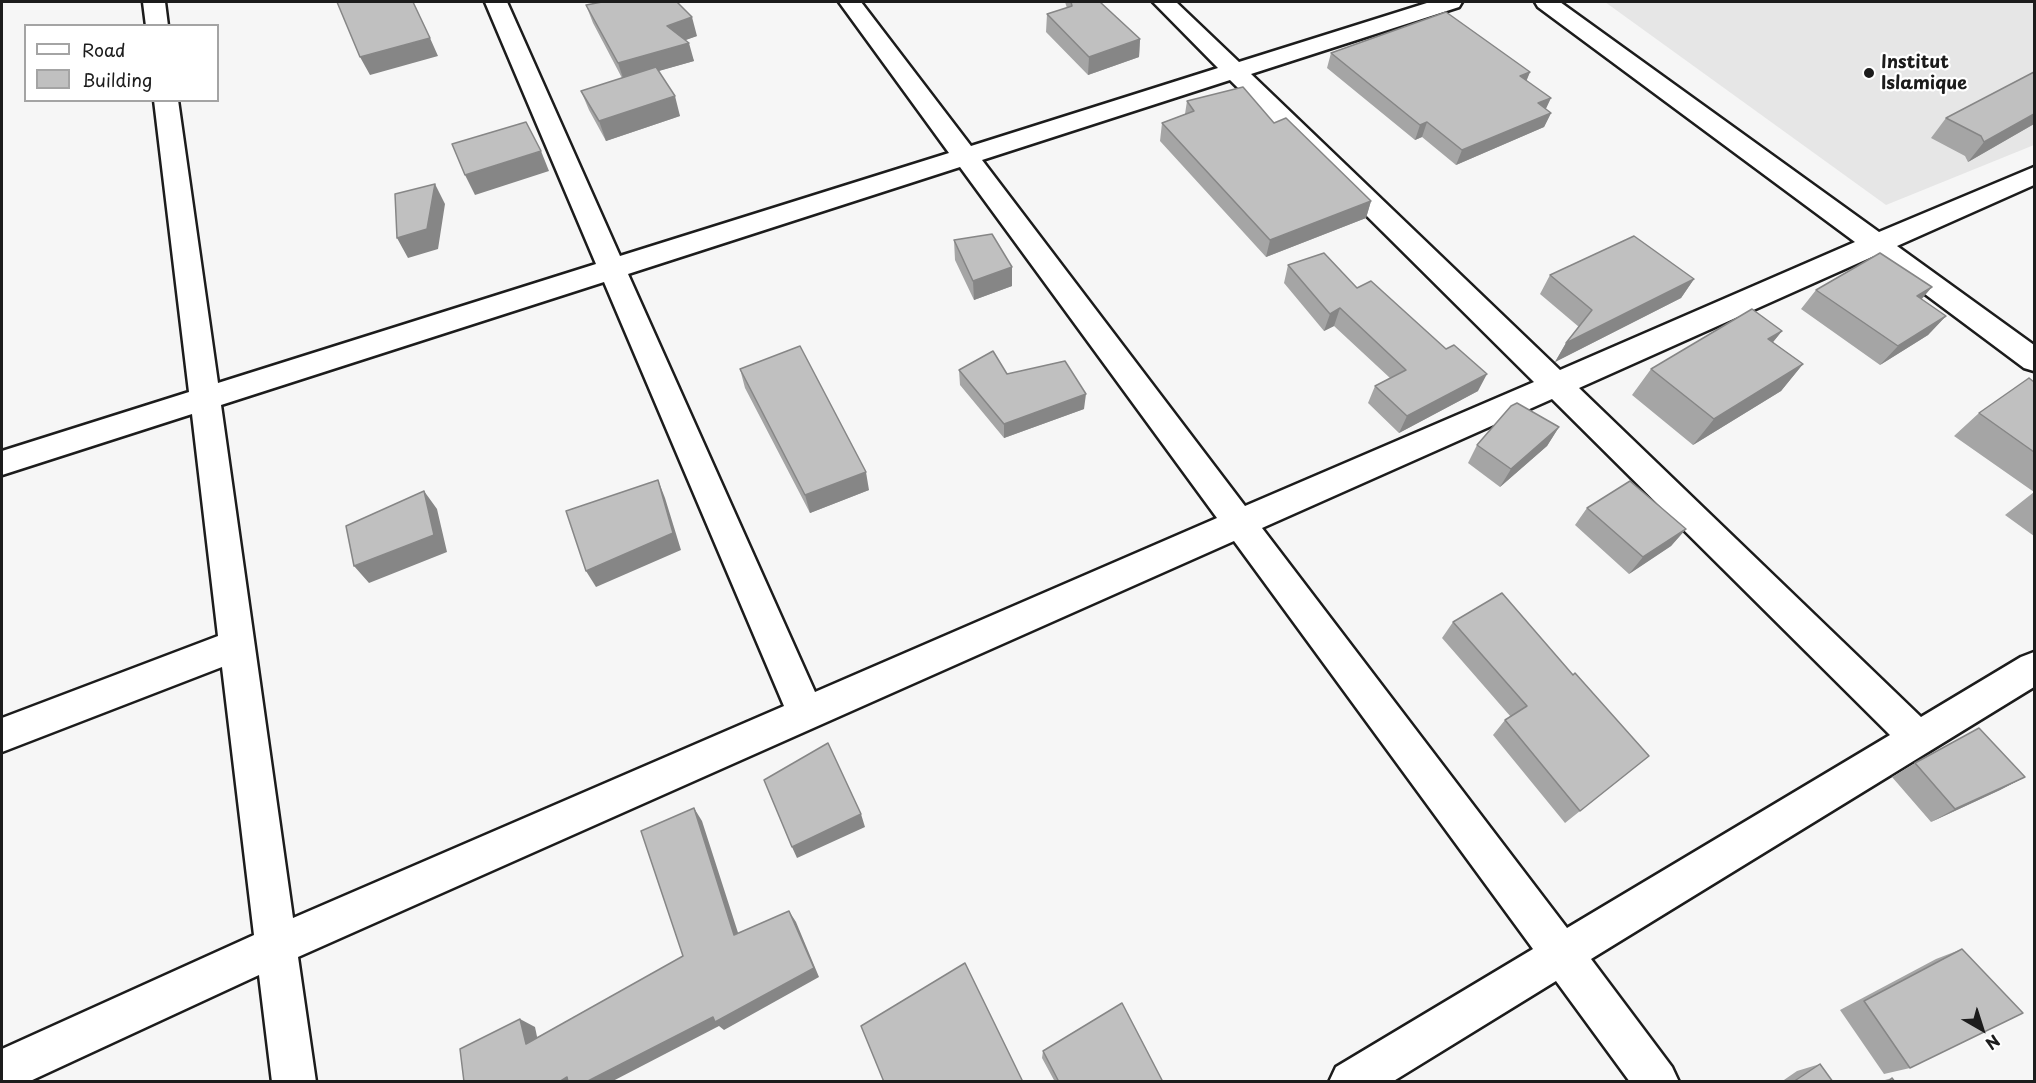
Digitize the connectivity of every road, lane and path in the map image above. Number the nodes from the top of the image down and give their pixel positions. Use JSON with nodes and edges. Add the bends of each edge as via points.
{"nodes":[{"id":1,"x":154,"y":2,"type":"edge"},
{"id":2,"x":496,"y":2,"type":"edge"},
{"id":3,"x":850,"y":2,"type":"edge"},
{"id":4,"x":1164,"y":2,"type":"edge"},
{"id":5,"x":1451,"y":2,"type":"edge"},
{"id":6,"x":1546,"y":2,"type":"edge"},
{"id":7,"x":157,"y":24,"type":"edge"},
{"id":8,"x":1234,"y":70,"type":"junction"},
{"id":9,"x":166,"y":102,"type":"edge"},
{"id":10,"x":965,"y":156,"type":"junction"},
{"id":11,"x":2034,"y":175,"type":"edge"},
{"id":12,"x":1876,"y":244,"type":"junction"},
{"id":13,"x":612,"y":268,"type":"junction"},
{"id":14,"x":2034,"y":360,"type":"edge"},
{"id":15,"x":1556,"y":385,"type":"junction"},
{"id":16,"x":205,"y":398,"type":"junction"},
{"id":17,"x":2,"y":463,"type":"edge"},
{"id":18,"x":1240,"y":524,"type":"junction"},
{"id":19,"x":237,"y":645,"type":"junction"},
{"id":20,"x":2034,"y":668,"type":"edge"},
{"id":21,"x":806,"y":714,"type":"junction"},
{"id":22,"x":2,"y":735,"type":"edge"},
{"id":23,"x":1918,"y":738,"type":"junction"},
{"id":24,"x":276,"y":946,"type":"junction"},
{"id":25,"x":1561,"y":954,"type":"junction"},
{"id":26,"x":2,"y":1071,"type":"edge"},
{"id":27,"x":294,"y":1082,"type":"edge"},
{"id":28,"x":1351,"y":1082,"type":"edge"},
{"id":29,"x":1657,"y":1082,"type":"edge"}],
"edges":[{"from":1,"to":7,"type":"street"},
{"from":2,"to":13,"type":"street"},
{"from":3,"to":10,"type":"street"},
{"from":4,"to":8,"type":"street"},
{"from":5,"to":8,"type":"street"},
{"from":6,"to":12,"type":"street"},
{"from":8,"to":10,"type":"street"},
{"from":8,"to":15,"type":"street"},
{"from":9,"to":16,"type":"street"},
{"from":10,"to":13,"type":"street"},
{"from":10,"to":18,"type":"street"},
{"from":11,"to":12,"type":"street"},
{"from":12,"to":14,"type":"street"},
{"from":12,"to":15,"type":"street"},
{"from":13,"to":16,"type":"street"},
{"from":13,"to":21,"type":"street"},
{"from":15,"to":18,"type":"street"},
{"from":15,"to":23,"type":"street"},
{"from":16,"to":17,"type":"street"},
{"from":16,"to":19,"type":"street"},
{"from":18,"to":21,"type":"street"},
{"from":18,"to":25,"type":"street"},
{"from":19,"to":22,"type":"street"},
{"from":19,"to":24,"type":"street"},
{"from":20,"to":23,"type":"street"},
{"from":21,"to":24,"type":"street"},
{"from":23,"to":25,"type":"street"},
{"from":24,"to":26,"type":"street"},
{"from":24,"to":27,"type":"street"},
{"from":25,"to":28,"type":"street"},
{"from":25,"to":29,"type":"street"}]}
